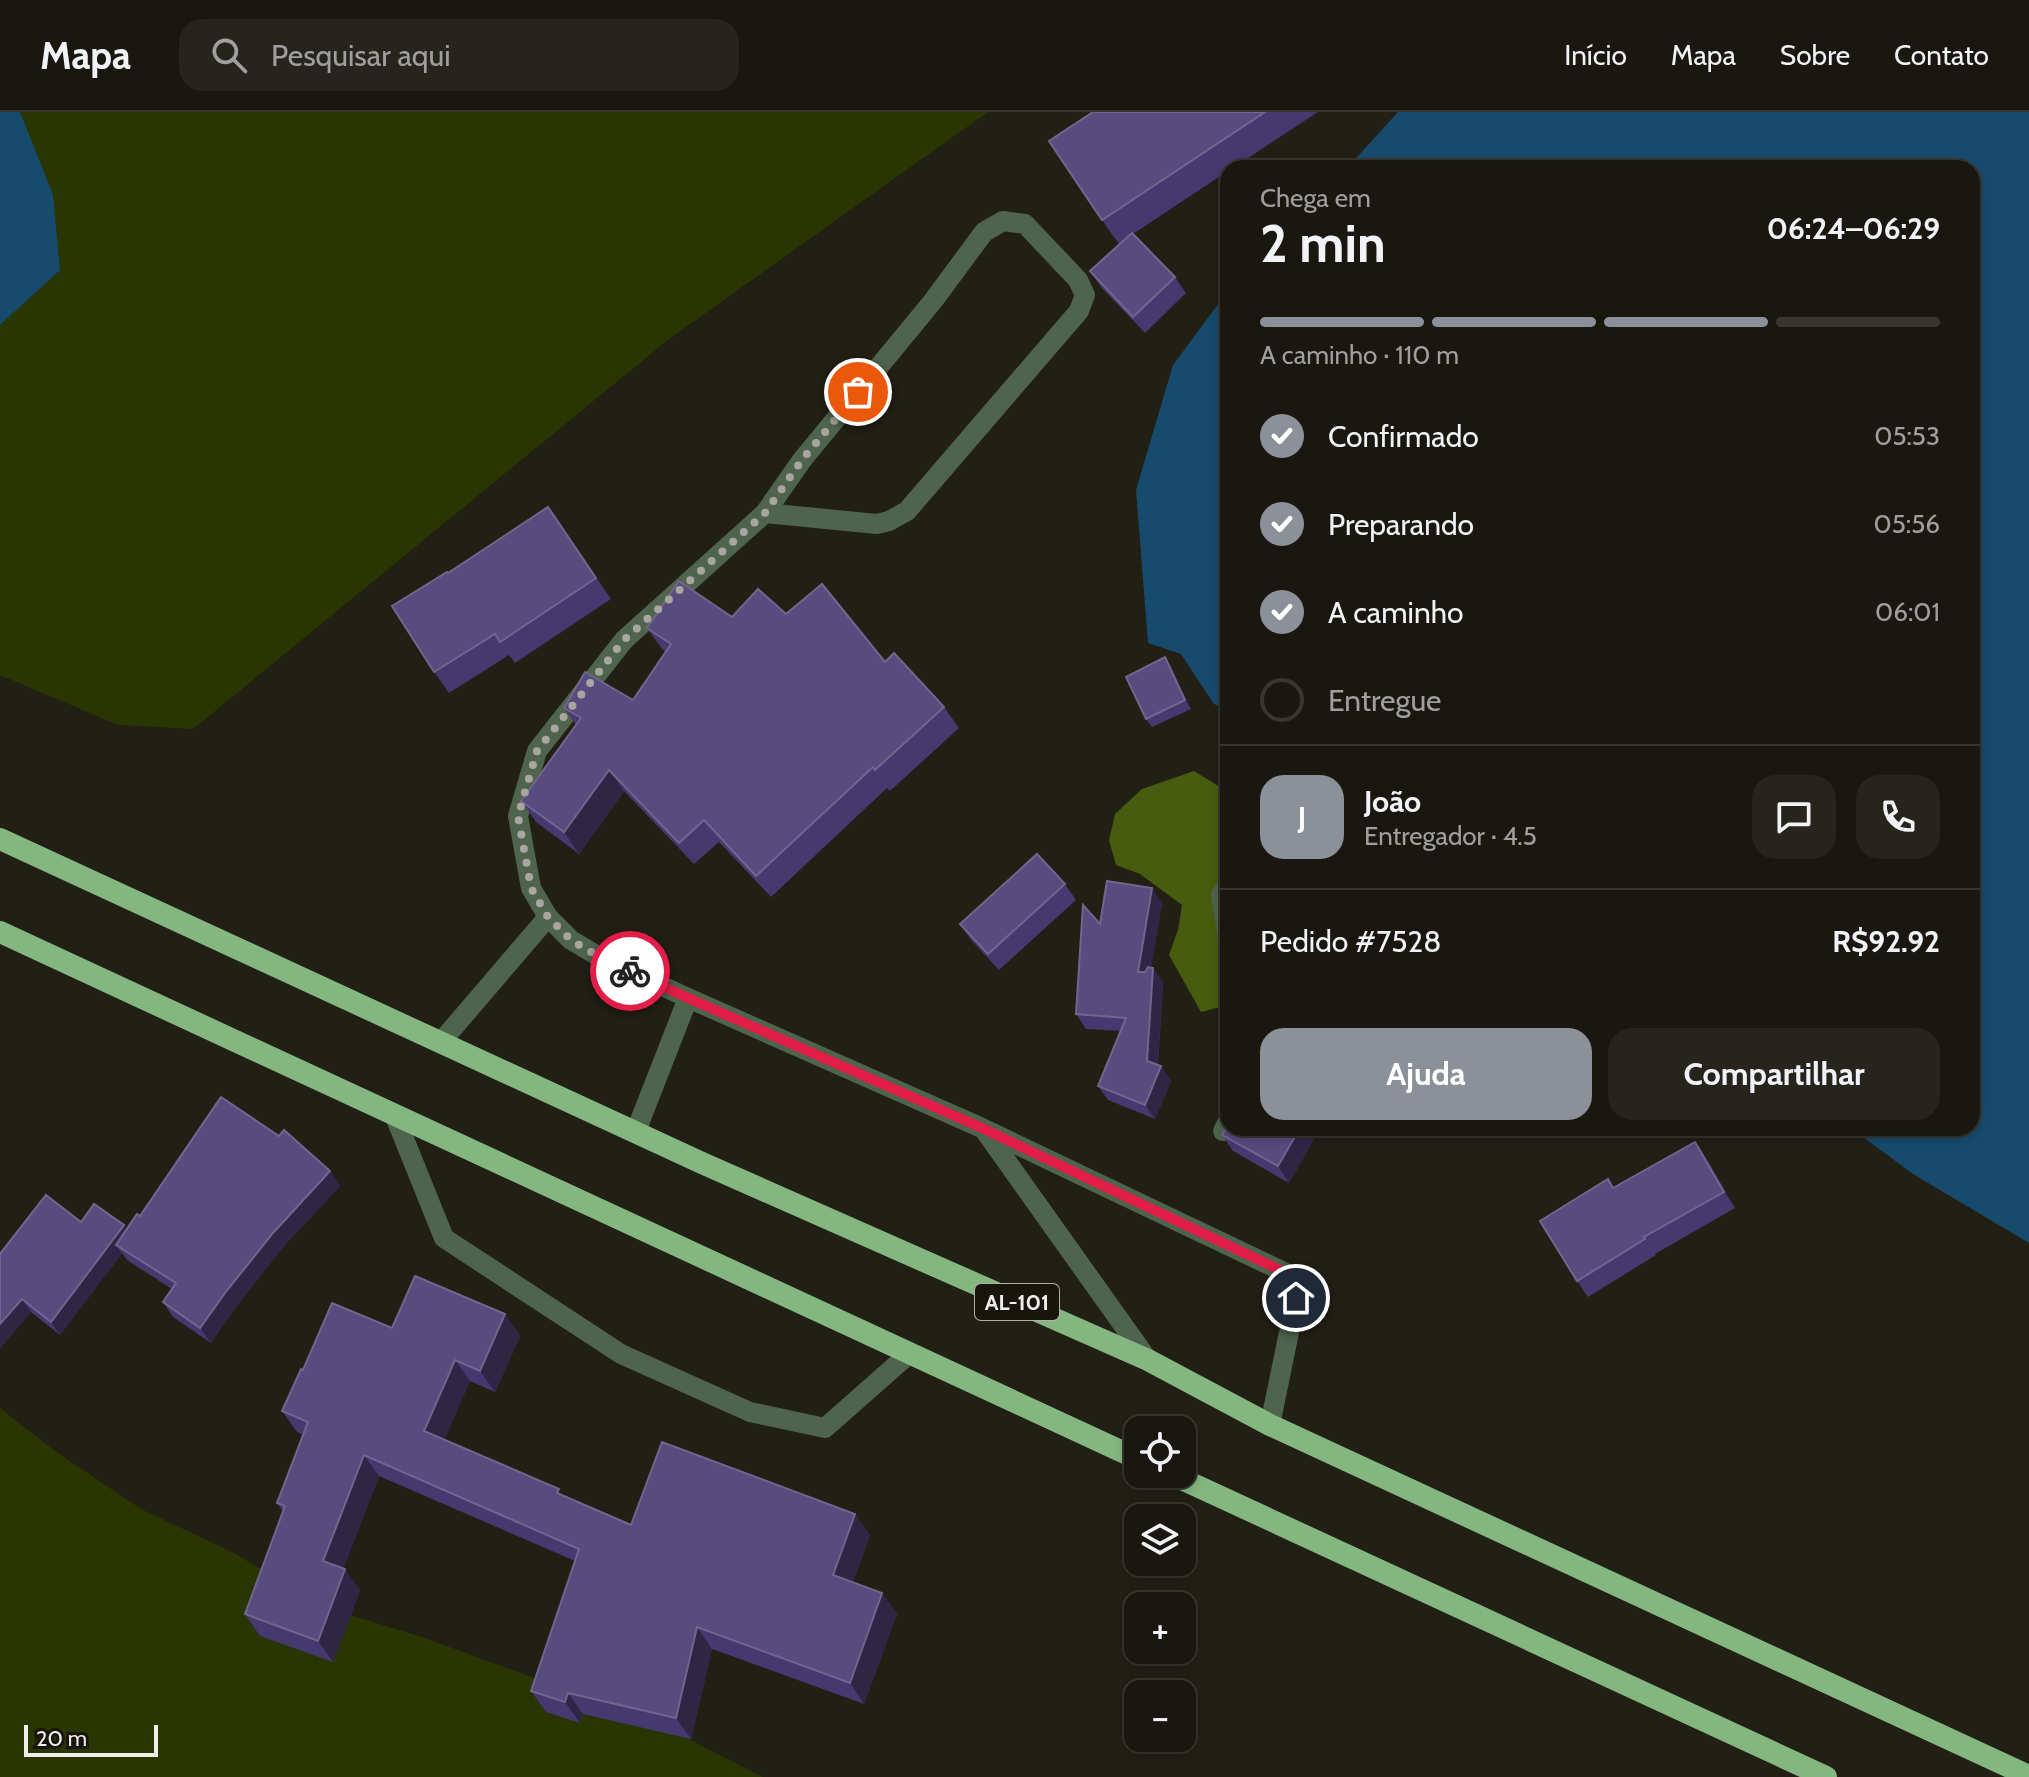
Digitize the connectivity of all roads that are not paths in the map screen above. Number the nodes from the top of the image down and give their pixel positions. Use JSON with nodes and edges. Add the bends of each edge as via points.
{"nodes":[{"id":1,"x":765,"y":513,"type":"junction"},
{"id":2,"x":0,"y":839,"type":"edge"},
{"id":3,"x":548,"y":917,"type":"junction"},
{"id":4,"x":0,"y":932,"type":"edge"},
{"id":5,"x":688,"y":998,"type":"junction"},
{"id":6,"x":441,"y":1042,"type":"junction"},
{"id":7,"x":394,"y":1114,"type":"junction"},
{"id":8,"x":982,"y":1128,"type":"junction"},
{"id":9,"x":636,"y":1131,"type":"junction"},
{"id":10,"x":910,"y":1353,"type":"junction"},
{"id":11,"x":1148,"y":1360,"type":"junction"},
{"id":12,"x":1270,"y":1425,"type":"junction"},
{"id":13,"x":1124,"y":1452,"type":"edge"},
{"id":14,"x":1196,"y":1486,"type":"edge"},
{"id":15,"x":2029,"y":1776,"type":"edge"},
{"id":16,"x":1826,"y":1777,"type":"edge"}],
"edges":[{"from":1,"to":1,"type":"lane","via":[[877,524],[907,511],[1079,311],[1085,295],[1078,280],[1025,224],[1003,221],[984,232]]},
{"from":1,"to":3,"type":"lane","via":[[624,640],[537,751],[518,816],[531,888]]},
{"from":2,"to":6,"type":"highway","number":"AL-101"},
{"from":3,"to":5,"type":"lane","via":[[598,956]]},
{"from":3,"to":6,"type":"lane"},
{"from":4,"to":7,"type":"highway"},
{"from":5,"to":8,"type":"lane"},
{"from":5,"to":9,"type":"lane"},
{"from":6,"to":9,"type":"highway","number":"AL-101"},
{"from":7,"to":10,"type":"highway"},
{"from":7,"to":10,"type":"lane","via":[[444,1238],[621,1354],[750,1412],[825,1428]]},
{"from":8,"to":11,"type":"lane"},
{"from":8,"to":12,"type":"lane","via":[[1284,1272],[1294,1284],[1296,1298]]},
{"from":9,"to":11,"type":"highway","number":"AL-101"},
{"from":10,"to":13,"type":"highway"},
{"from":11,"to":12,"type":"highway","number":"AL-101"},
{"from":12,"to":15,"type":"highway","number":"AL-101"},
{"from":14,"to":16,"type":"highway"}]}
